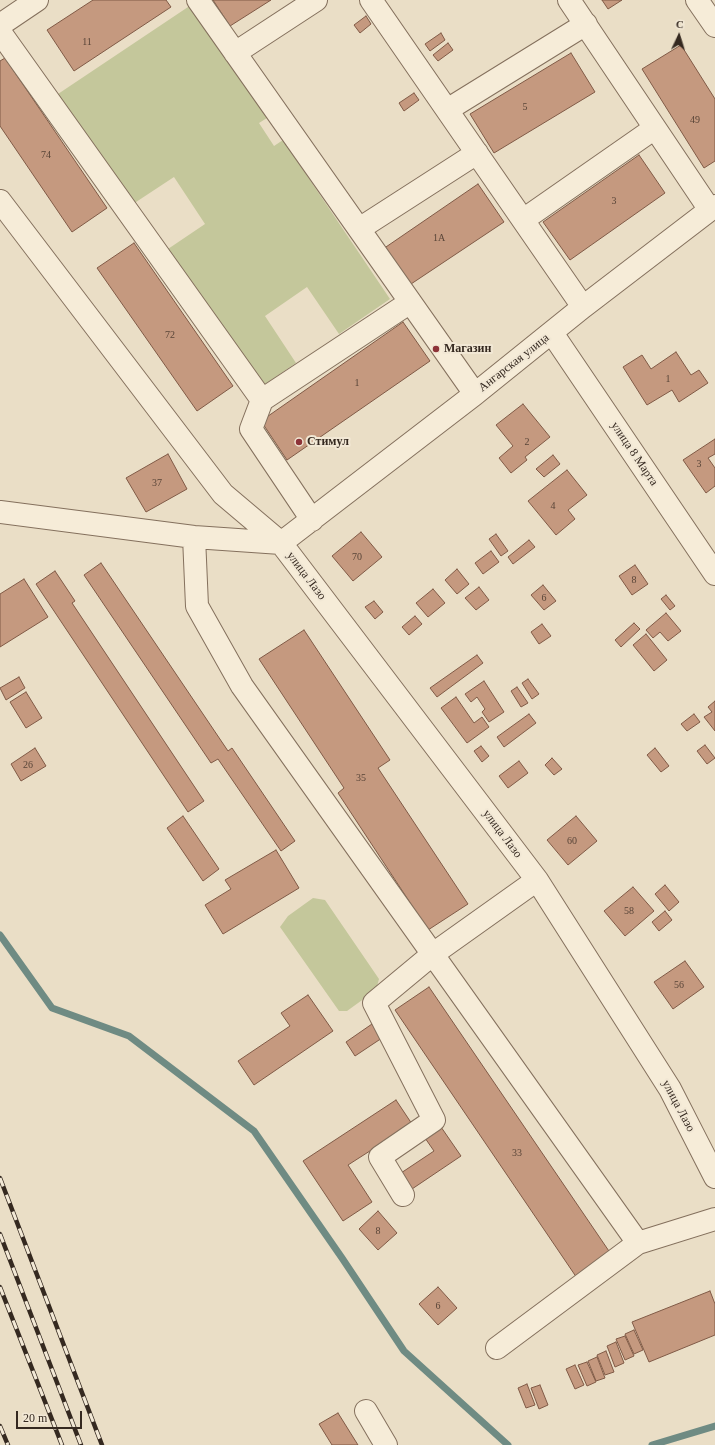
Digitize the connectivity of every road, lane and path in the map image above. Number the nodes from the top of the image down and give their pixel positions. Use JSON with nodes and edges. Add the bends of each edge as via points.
{"nodes":[{"id":1,"x":36,"y":0,"type":"edge"},
{"id":2,"x":198,"y":0,"type":"edge"},
{"id":3,"x":316,"y":0,"type":"edge"},
{"id":4,"x":371,"y":0,"type":"edge"},
{"id":5,"x":569,"y":0,"type":"edge"},
{"id":6,"x":698,"y":0,"type":"edge"},
{"id":7,"x":586,"y":24,"type":"junction"},
{"id":8,"x":0,"y":25,"type":"edge"},
{"id":9,"x":715,"y":26,"type":"edge"},
{"id":10,"x":0,"y":32,"type":"edge"},
{"id":11,"x":235,"y":53,"type":"junction"},
{"id":12,"x":447,"y":110,"type":"junction"},
{"id":13,"x":655,"y":128,"type":"junction"},
{"id":14,"x":477,"y":153,"type":"junction"},
{"id":15,"x":0,"y":201,"type":"edge"},
{"id":16,"x":713,"y":208,"type":"edge"},
{"id":17,"x":522,"y":220,"type":"junction"},
{"id":18,"x":359,"y":229,"type":"junction"},
{"id":19,"x":410,"y":303,"type":"junction"},
{"id":20,"x":583,"y":307,"type":"junction"},
{"id":21,"x":552,"y":333,"type":"junction"},
{"id":22,"x":475,"y":394,"type":"junction"},
{"id":23,"x":262,"y":400,"type":"junction"},
{"id":24,"x":0,"y":512,"type":"edge"},
{"id":25,"x":312,"y":520,"type":"junction"},
{"id":26,"x":194,"y":538,"type":"junction"},
{"id":27,"x":280,"y":543,"type":"junction"},
{"id":28,"x":715,"y":574,"type":"edge"},
{"id":29,"x":537,"y":880,"type":"junction"},
{"id":30,"x":433,"y":954,"type":"junction"},
{"id":31,"x":715,"y":1177,"type":"edge"},
{"id":32,"x":403,"y":1195,"type":"dead end"},
{"id":33,"x":715,"y":1219,"type":"edge"},
{"id":34,"x":638,"y":1243,"type":"junction"},
{"id":35,"x":497,"y":1348,"type":"dead end"},
{"id":36,"x":366,"y":1411,"type":"dead end"},
{"id":37,"x":386,"y":1445,"type":"edge"}],
"edges":[{"from":1,"to":8,"type":"street"},
{"from":2,"to":11,"type":"street"},
{"from":3,"to":11,"type":"street"},
{"from":4,"to":12,"type":"street"},
{"from":5,"to":7,"type":"street"},
{"from":6,"to":9,"type":"street"},
{"from":7,"to":12,"type":"street"},
{"from":7,"to":13,"type":"street"},
{"from":10,"to":23,"type":"street"},
{"from":11,"to":18,"type":"street"},
{"from":12,"to":14,"type":"street"},
{"from":13,"to":16,"type":"street"},
{"from":13,"to":17,"type":"street"},
{"from":14,"to":17,"type":"street"},
{"from":14,"to":18,"type":"street"},
{"from":15,"to":27,"type":"street","via":[[223,494]]},
{"from":16,"to":20,"type":"street","name":"Ангарская улица"},
{"from":17,"to":20,"type":"street"},
{"from":18,"to":19,"type":"street"},
{"from":19,"to":22,"type":"street"},
{"from":19,"to":23,"type":"street"},
{"from":20,"to":21,"type":"street","name":"Ангарская улица"},
{"from":21,"to":22,"type":"street","name":"Ангарская улица"},
{"from":21,"to":28,"type":"street","name":"улица 8 Марта"},
{"from":22,"to":25,"type":"street","name":"Ангарская улица"},
{"from":23,"to":25,"type":"street","via":[[251,429]]},
{"from":24,"to":26,"type":"street"},
{"from":25,"to":27,"type":"street","name":"улица Лазо"},
{"from":26,"to":27,"type":"street"},
{"from":26,"to":30,"type":"street","via":[[197,606],[242,686]]},
{"from":27,"to":29,"type":"street","name":"улица Лазо"},
{"from":29,"to":30,"type":"street"},
{"from":29,"to":31,"type":"street","name":"улица Лазо","via":[[670,1089]]},
{"from":30,"to":32,"type":"street","via":[[374,1003],[434,1120],[380,1157]]},
{"from":30,"to":34,"type":"street"},
{"from":33,"to":34,"type":"street"},
{"from":34,"to":35,"type":"street"},
{"from":36,"to":37,"type":"street"}]}
